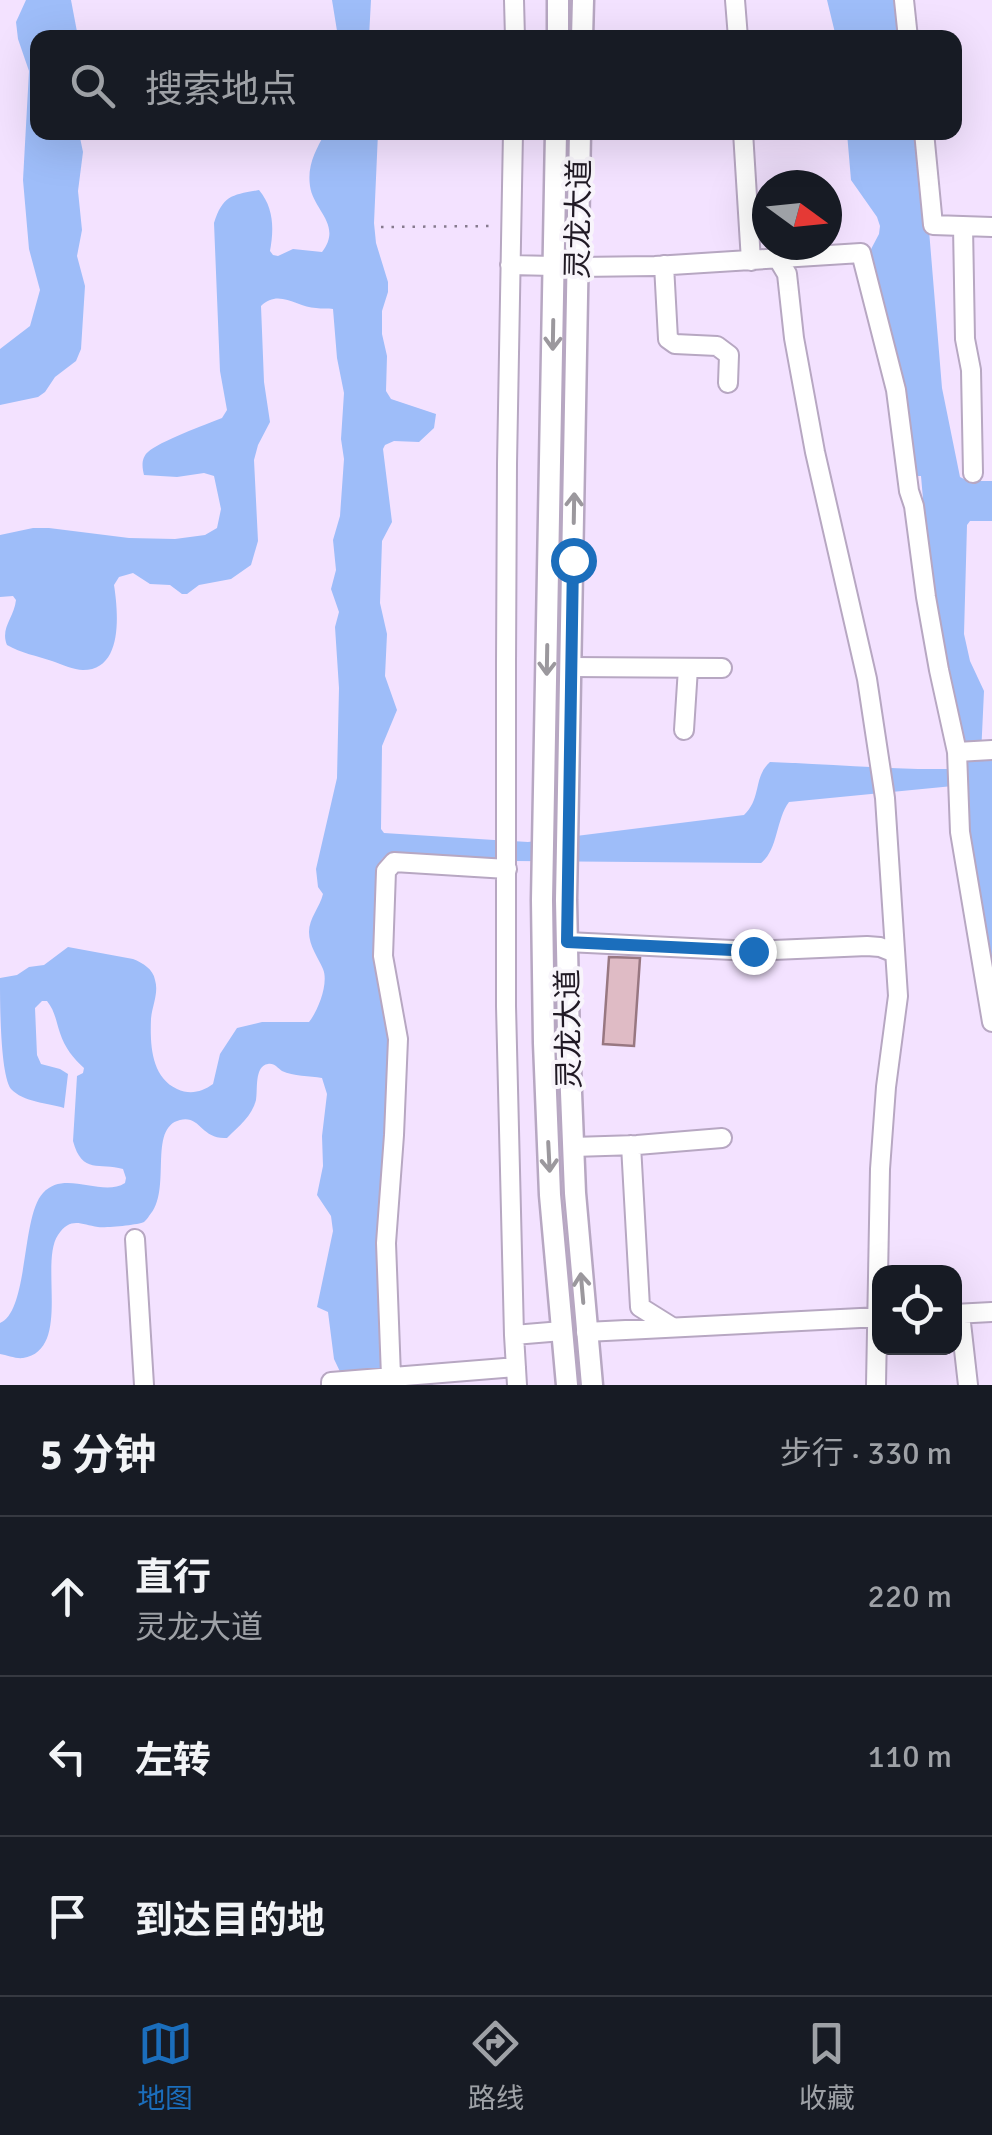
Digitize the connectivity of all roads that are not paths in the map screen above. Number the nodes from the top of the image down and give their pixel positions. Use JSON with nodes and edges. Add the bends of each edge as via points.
{"nodes":[{"id":1,"x":514,"y":0,"type":"edge"},
{"id":2,"x":558,"y":0,"type":"edge"},
{"id":3,"x":583,"y":0,"type":"edge"},
{"id":4,"x":736,"y":0,"type":"edge"},
{"id":5,"x":904,"y":0,"type":"edge"},
{"id":6,"x":515,"y":30,"type":"edge"},
{"id":7,"x":558,"y":30,"type":"edge"},
{"id":8,"x":582,"y":30,"type":"edge"},
{"id":9,"x":738,"y":30,"type":"edge"},
{"id":10,"x":907,"y":30,"type":"edge"},
{"id":11,"x":513,"y":140,"type":"edge"},
{"id":12,"x":556,"y":140,"type":"edge"},
{"id":13,"x":580,"y":140,"type":"edge"},
{"id":14,"x":744,"y":140,"type":"edge"},
{"id":15,"x":925,"y":140,"type":"edge"},
{"id":16,"x":963,"y":226,"type":"junction"},
{"id":17,"x":992,"y":227,"type":"edge"},
{"id":18,"x":842,"y":255,"type":"edge"},
{"id":19,"x":778,"y":260,"type":"joint"},
{"id":20,"x":751,"y":261,"type":"junction"},
{"id":21,"x":510,"y":265,"type":"junction"},
{"id":22,"x":664,"y":265,"type":"junction"},
{"id":23,"x":554,"y":266,"type":"junction"},
{"id":24,"x":578,"y":267,"type":"junction"},
{"id":25,"x":728,"y":383,"type":"dead end"},
{"id":26,"x":973,"y":474,"type":"dead end"},
{"id":27,"x":571,"y":667,"type":"junction"},
{"id":28,"x":688,"y":668,"type":"junction"},
{"id":29,"x":722,"y":668,"type":"dead end"},
{"id":30,"x":684,"y":730,"type":"dead end"},
{"id":31,"x":988,"y":750,"type":"edge"},
{"id":32,"x":961,"y":752,"type":"junction"},
{"id":33,"x":507,"y":867,"type":"junction"},
{"id":34,"x":507,"y":938,"type":"junction"},
{"id":35,"x":543,"y":938,"type":"junction"},
{"id":36,"x":567,"y":942,"type":"junction"},
{"id":37,"x":895,"y":953,"type":"junction"},
{"id":38,"x":992,"y":1022,"type":"edge"},
{"id":39,"x":722,"y":1138,"type":"dead end"},
{"id":40,"x":631,"y":1145,"type":"junction"},
{"id":41,"x":572,"y":1147,"type":"junction"},
{"id":42,"x":135,"y":1238,"type":"dead end"},
{"id":43,"x":879,"y":1265,"type":"edge"},
{"id":44,"x":992,"y":1312,"type":"edge"},
{"id":45,"x":962,"y":1314,"type":"edge"},
{"id":46,"x":872,"y":1317,"type":"edge"},
{"id":47,"x":672,"y":1328,"type":"junction"},
{"id":48,"x":562,"y":1331,"type":"junction"},
{"id":49,"x":586,"y":1332,"type":"junction"},
{"id":50,"x":514,"y":1335,"type":"junction"},
{"id":51,"x":962,"y":1342,"type":"edge"},
{"id":52,"x":877,"y":1355,"type":"edge"},
{"id":53,"x":386,"y":1376,"type":"junction"},
{"id":54,"x":517,"y":1376,"type":"edge"},
{"id":55,"x":437,"y":1379,"type":"edge"},
{"id":56,"x":335,"y":1382,"type":"edge"},
{"id":57,"x":144,"y":1385,"type":"edge"},
{"id":58,"x":567,"y":1385,"type":"edge"},
{"id":59,"x":592,"y":1385,"type":"edge"},
{"id":60,"x":876,"y":1385,"type":"edge"},
{"id":61,"x":968,"y":1385,"type":"edge"}],
"edges":[{"from":1,"to":6,"type":"street"},
{"from":2,"to":7,"type":"main road"},
{"from":3,"to":8,"type":"main road"},
{"from":4,"to":9,"type":"street"},
{"from":5,"to":10,"type":"street"},
{"from":11,"to":21,"type":"street"},
{"from":12,"to":23,"type":"main road","name":"灵龙大道"},
{"from":13,"to":24,"type":"main road","name":"灵龙大道"},
{"from":14,"to":20,"type":"street"},
{"from":15,"to":16,"type":"street","via":[[934,225]]},
{"from":16,"to":17,"type":"street"},
{"from":16,"to":26,"type":"street"},
{"from":18,"to":32,"type":"street","via":[[861,253],[896,390],[926,597]]},
{"from":19,"to":20,"type":"street"},
{"from":19,"to":37,"type":"street","via":[[787,274],[815,452],[867,679]]},
{"from":20,"to":22,"type":"street"},
{"from":21,"to":23,"type":"street"},
{"from":21,"to":33,"type":"street"},
{"from":22,"to":24,"type":"street"},
{"from":22,"to":25,"type":"street","via":[[666,337],[674,344],[724,349]]},
{"from":23,"to":35,"type":"main road","name":"灵龙大道","one_way":true},
{"from":27,"to":24,"type":"main road","name":"灵龙大道","one_way":true},
{"from":27,"to":28,"type":"street"},
{"from":27,"to":36,"type":"main road","name":"灵龙大道"},
{"from":28,"to":29,"type":"street"},
{"from":28,"to":30,"type":"street"},
{"from":31,"to":32,"type":"street"},
{"from":32,"to":38,"type":"street","via":[[960,832]]},
{"from":33,"to":34,"type":"street"},
{"from":33,"to":53,"type":"street","via":[[394,862],[386,871],[383,956],[398,1039]]},
{"from":34,"to":35,"type":"street"},
{"from":34,"to":50,"type":"street"},
{"from":35,"to":48,"type":"main road","name":"灵龙大道","one_way":true},
{"from":36,"to":37,"type":"street","via":[[753,951],[866,946]]},
{"from":36,"to":41,"type":"main road","name":"灵龙大道"},
{"from":37,"to":43,"type":"street"},
{"from":39,"to":40,"type":"street"},
{"from":40,"to":41,"type":"street"},
{"from":40,"to":47,"type":"street","via":[[640,1307]]},
{"from":49,"to":41,"type":"main road","name":"灵龙大道","one_way":true},
{"from":42,"to":57,"type":"street"},
{"from":44,"to":45,"type":"street"},
{"from":46,"to":47,"type":"street"},
{"from":47,"to":49,"type":"street"},
{"from":48,"to":50,"type":"street"},
{"from":48,"to":58,"type":"main road","name":"灵龙大道"},
{"from":49,"to":59,"type":"main road","name":"灵龙大道"},
{"from":50,"to":54,"type":"street"},
{"from":51,"to":61,"type":"street"},
{"from":52,"to":60,"type":"street"},
{"from":53,"to":55,"type":"street"},
{"from":53,"to":56,"type":"street"},
{"from":54,"to":55,"type":"street"}]}
